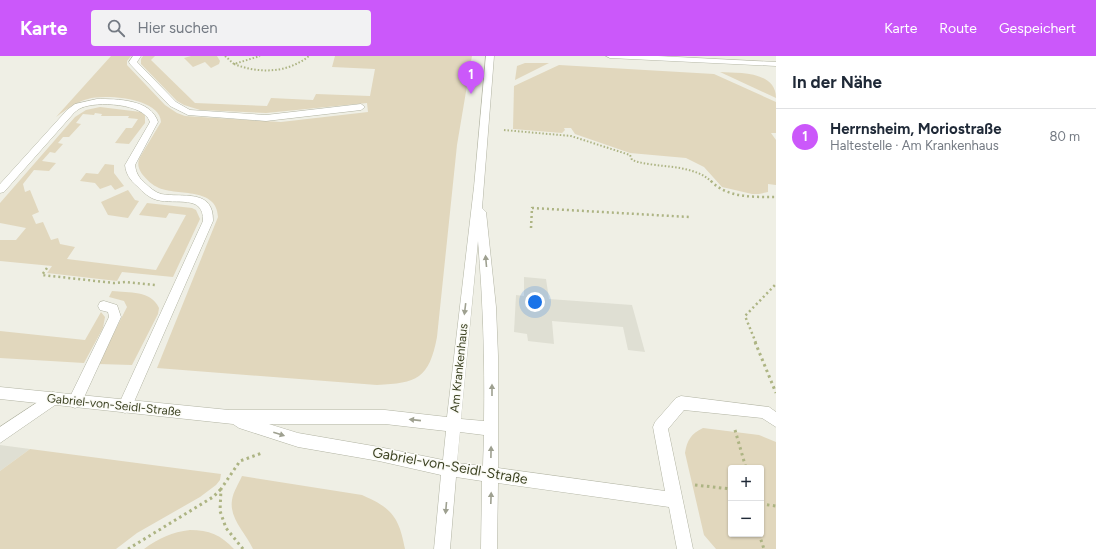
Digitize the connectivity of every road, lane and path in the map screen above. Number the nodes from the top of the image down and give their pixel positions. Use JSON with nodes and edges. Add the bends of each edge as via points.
{"nodes":[{"id":1,"x":138,"y":56,"type":"edge"},
{"id":2,"x":225,"y":56,"type":"edge"},
{"id":3,"x":260,"y":56,"type":"edge"},
{"id":4,"x":309,"y":56,"type":"edge"},
{"id":5,"x":490,"y":56,"type":"edge"},
{"id":6,"x":610,"y":56,"type":"edge"},
{"id":7,"x":234,"y":64,"type":"junction"},
{"id":8,"x":776,"y":64,"type":"edge"},
{"id":9,"x":361,"y":108,"type":"dead end"},
{"id":10,"x":483,"y":127,"type":"junction"},
{"id":11,"x":479,"y":187,"type":"junction"},
{"id":12,"x":0,"y":190,"type":"edge"},
{"id":13,"x":776,"y":197,"type":"edge"},
{"id":14,"x":689,"y":217,"type":"dead end"},
{"id":15,"x":531,"y":228,"type":"dead end"},
{"id":16,"x":47,"y":268,"type":"dead end"},
{"id":17,"x":776,"y":284,"type":"edge"},
{"id":18,"x":179,"y":288,"type":"junction"},
{"id":19,"x":104,"y":306,"type":"dead end"},
{"id":20,"x":0,"y":393,"type":"edge"},
{"id":21,"x":776,"y":393,"type":"edge"},
{"id":22,"x":53,"y":398,"type":"junction"},
{"id":23,"x":75,"y":401,"type":"junction"},
{"id":24,"x":125,"y":406,"type":"junction"},
{"id":25,"x":729,"y":409,"type":"junction"},
{"id":26,"x":229,"y":417,"type":"junction"},
{"id":27,"x":776,"y":420,"type":"edge"},
{"id":28,"x":453,"y":424,"type":"junction"},
{"id":29,"x":492,"y":429,"type":"junction"},
{"id":30,"x":0,"y":436,"type":"edge"},
{"id":31,"x":298,"y":440,"type":"junction"},
{"id":32,"x":745,"y":465,"type":"edge"},
{"id":33,"x":449,"y":469,"type":"junction"},
{"id":34,"x":491,"y":475,"type":"junction"},
{"id":35,"x":671,"y":482,"type":"junction"},
{"id":36,"x":221,"y":489,"type":"junction"},
{"id":37,"x":728,"y":489,"type":"edge"},
{"id":38,"x":674,"y":500,"type":"junction"},
{"id":39,"x":764,"y":504,"type":"edge"},
{"id":40,"x":776,"y":506,"type":"edge"},
{"id":41,"x":760,"y":537,"type":"edge"},
{"id":42,"x":128,"y":549,"type":"edge"},
{"id":43,"x":243,"y":549,"type":"edge"},
{"id":44,"x":442,"y":549,"type":"edge"},
{"id":45,"x":489,"y":549,"type":"edge"},
{"id":46,"x":685,"y":549,"type":"edge"},
{"id":47,"x":764,"y":549,"type":"edge"}],
"edges":[{"from":1,"to":9,"type":"street","via":[[133,62],[172,104],[188,112],[266,118]]},
{"from":2,"to":7,"type":"path"},
{"from":3,"to":7,"type":"path"},
{"from":4,"to":7,"type":"path","via":[[296,66],[284,70],[247,68]]},
{"from":5,"to":10,"type":"street","name":"Am Krankenhaus"},
{"from":6,"to":8,"type":"street"},
{"from":10,"to":11,"type":"street","name":"Am Krankenhaus"},
{"from":10,"to":13,"type":"path","via":[[571,136],[630,155],[632,160],[638,163],[676,167],[703,175],[722,191]]},
{"from":11,"to":28,"type":"street","name":"Am Krankenhaus","one_way":true},
{"from":29,"to":11,"type":"street","name":"Am Krankenhaus","one_way":true,"via":[[490,307]]},
{"from":12,"to":18,"type":"street","via":[[78,106],[97,102],[138,106],[152,116],[154,122],[130,165],[136,180],[151,194],[202,203],[208,207],[210,213]]},
{"from":14,"to":15,"type":"path","via":[[532,208]]},
{"from":16,"to":18,"type":"path","via":[[42,275]]},
{"from":17,"to":21,"type":"path","via":[[745,316]]},
{"from":18,"to":24,"type":"street"},
{"from":19,"to":23,"type":"street","via":[[113,309],[115,317]]},
{"from":20,"to":22,"type":"street","name":"Gabriel-von-Seidl-Straße"},
{"from":22,"to":23,"type":"street","name":"Gabriel-von-Seidl-Straße"},
{"from":22,"to":30,"type":"street"},
{"from":23,"to":24,"type":"street","name":"Gabriel-von-Seidl-Straße"},
{"from":24,"to":26,"type":"street","name":"Gabriel-von-Seidl-Straße"},
{"from":25,"to":27,"type":"street","via":[[764,412]]},
{"from":25,"to":32,"type":"path"},
{"from":25,"to":35,"type":"street","via":[[681,403],[660,427]]},
{"from":28,"to":26,"type":"street","name":"Gabriel-von-Seidl-Straße","one_way":true,"via":[[385,417]]},
{"from":26,"to":31,"type":"street","name":"Gabriel-von-Seidl-Straße","one_way":true},
{"from":28,"to":29,"type":"street","name":"Gabriel-von-Seidl-Straße"},
{"from":28,"to":33,"type":"street","name":"Am Krankenhaus"},
{"from":34,"to":29,"type":"street","name":"Am Krankenhaus","one_way":true},
{"from":31,"to":33,"type":"street","name":"Gabriel-von-Seidl-Straße"},
{"from":31,"to":36,"type":"path","via":[[240,461]]},
{"from":33,"to":34,"type":"street","name":"Gabriel-von-Seidl-Straße"},
{"from":33,"to":44,"type":"street","name":"Am Krankenhaus","one_way":true},
{"from":34,"to":38,"type":"street","name":"Gabriel-von-Seidl-Straße"},
{"from":45,"to":34,"type":"street","name":"Am Krankenhaus","one_way":true},
{"from":35,"to":37,"type":"path"},
{"from":35,"to":38,"type":"street"},
{"from":36,"to":42,"type":"path","via":[[213,497]]},
{"from":36,"to":43,"type":"path","via":[[220,511],[226,528]]},
{"from":38,"to":46,"type":"street"},
{"from":39,"to":40,"type":"path"},
{"from":41,"to":47,"type":"path"}]}
